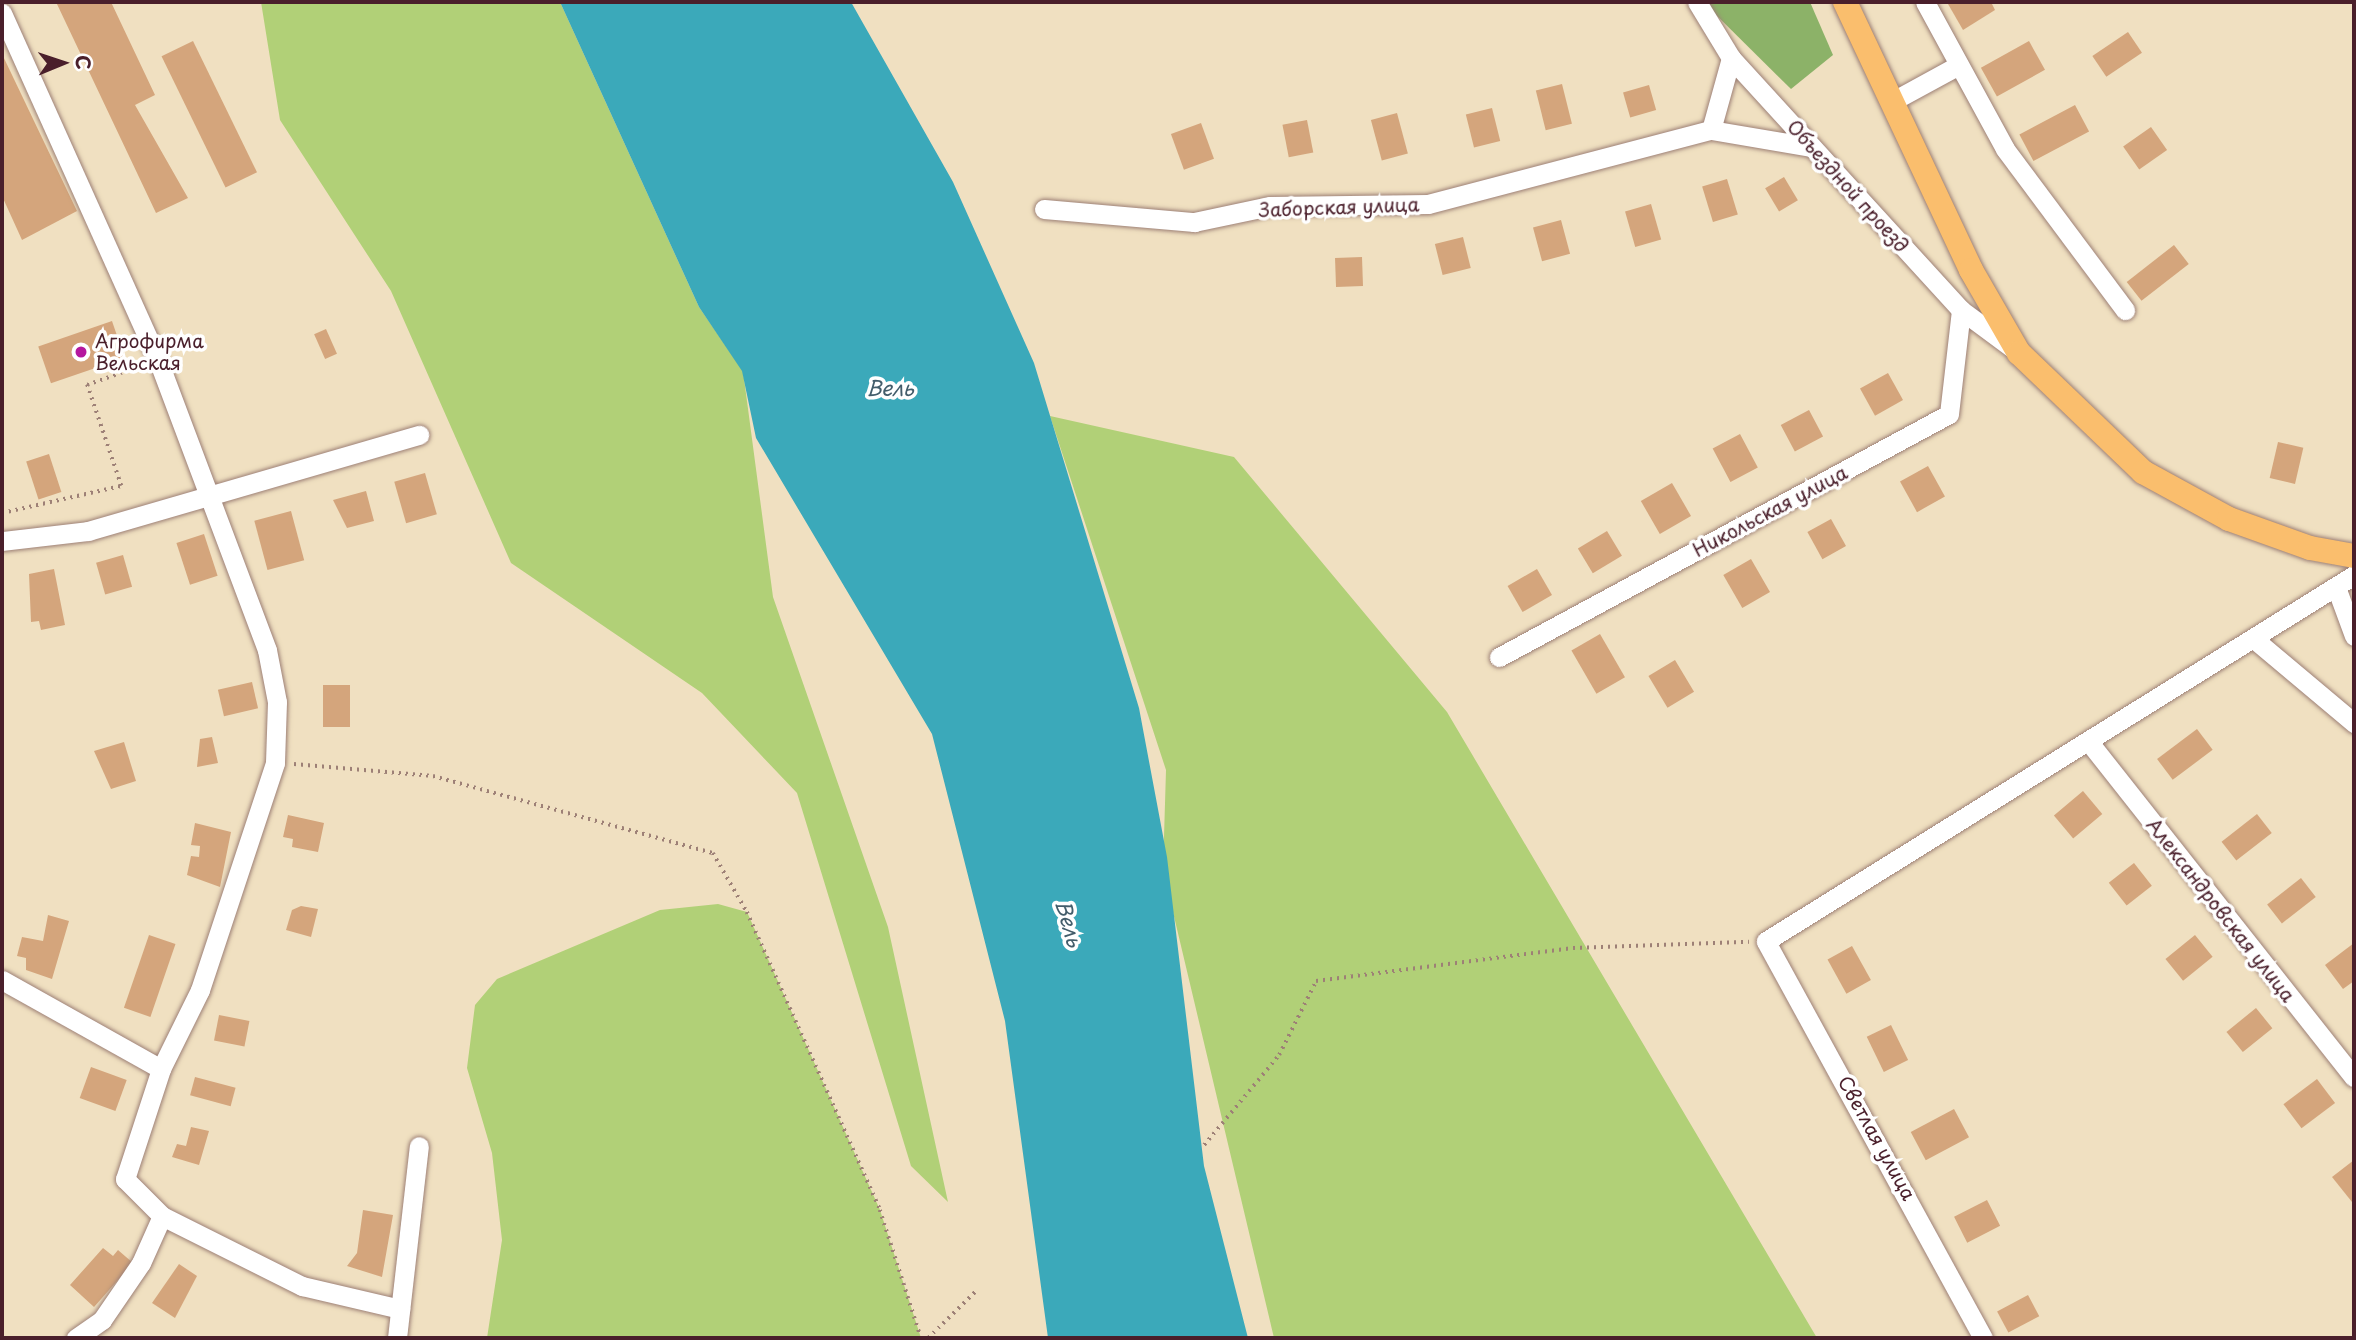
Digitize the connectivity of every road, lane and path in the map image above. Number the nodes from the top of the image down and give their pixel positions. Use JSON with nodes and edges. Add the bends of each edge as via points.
{"nodes":[{"id":1,"x":1681,"y":2,"type":"edge"},
{"id":2,"x":1844,"y":2,"type":"edge"},
{"id":3,"x":1925,"y":2,"type":"edge"},
{"id":4,"x":1700,"y":8,"type":"edge"},
{"id":5,"x":2,"y":13,"type":"edge"},
{"id":6,"x":1731,"y":58,"type":"junction"},
{"id":7,"x":1959,"y":65,"type":"junction"},
{"id":8,"x":1891,"y":102,"type":"junction"},
{"id":9,"x":1711,"y":130,"type":"junction"},
{"id":10,"x":1811,"y":147,"type":"junction"},
{"id":11,"x":1044,"y":209,"type":"dead end"},
{"id":12,"x":1961,"y":310,"type":"junction"},
{"id":13,"x":2125,"y":310,"type":"dead end"},
{"id":14,"x":2019,"y":353,"type":"junction"},
{"id":15,"x":158,"y":360,"type":"junction"},
{"id":16,"x":419,"y":435,"type":"dead end"},
{"id":17,"x":211,"y":494,"type":"junction"},
{"id":18,"x":2,"y":513,"type":"edge"},
{"id":19,"x":2,"y":541,"type":"edge"},
{"id":20,"x":2354,"y":556,"type":"edge"},
{"id":21,"x":2354,"y":575,"type":"edge"},
{"id":22,"x":2336,"y":587,"type":"junction"},
{"id":23,"x":2354,"y":636,"type":"edge"},
{"id":24,"x":2254,"y":639,"type":"junction"},
{"id":25,"x":1499,"y":657,"type":"dead end"},
{"id":26,"x":2354,"y":723,"type":"edge"},
{"id":27,"x":2089,"y":743,"type":"junction"},
{"id":28,"x":275,"y":763,"type":"junction"},
{"id":29,"x":1766,"y":941,"type":"junction"},
{"id":30,"x":2,"y":980,"type":"edge"},
{"id":31,"x":161,"y":1069,"type":"junction"},
{"id":32,"x":2354,"y":1077,"type":"edge"},
{"id":33,"x":1204,"y":1145,"type":"dead end"},
{"id":34,"x":419,"y":1146,"type":"dead end"},
{"id":35,"x":162,"y":1216,"type":"junction"},
{"id":36,"x":975,"y":1292,"type":"dead end"},
{"id":37,"x":400,"y":1309,"type":"junction"},
{"id":38,"x":76,"y":1338,"type":"edge"},
{"id":39,"x":397,"y":1338,"type":"edge"},
{"id":40,"x":921,"y":1338,"type":"edge"},
{"id":41,"x":928,"y":1338,"type":"edge"},
{"id":42,"x":1983,"y":1338,"type":"edge"}],
"edges":[{"from":1,"to":4,"type":"street"},
{"from":2,"to":8,"type":"main road"},
{"from":3,"to":7,"type":"street"},
{"from":4,"to":6,"type":"street","name":"Объездной проезд"},
{"from":5,"to":15,"type":"street"},
{"from":6,"to":9,"type":"street"},
{"from":6,"to":10,"type":"street","name":"Объездной проезд"},
{"from":7,"to":8,"type":"street"},
{"from":7,"to":13,"type":"street","via":[[2005,149]]},
{"from":8,"to":14,"type":"main road","via":[[1971,270]]},
{"from":9,"to":10,"type":"street"},
{"from":9,"to":11,"type":"street","name":"Заборская улица","via":[[1428,204],[1270,206],[1194,222]]},
{"from":10,"to":12,"type":"street","name":"Объездной проезд"},
{"from":12,"to":14,"type":"street","name":"Объездной проезд"},
{"from":12,"to":25,"type":"street","name":"Никольская улица","via":[[1949,414]]},
{"from":14,"to":20,"type":"main road","via":[[2143,472],[2229,519],[2310,548]]},
{"from":15,"to":17,"type":"street"},
{"from":15,"to":18,"type":"path","via":[[87,386],[121,486]]},
{"from":16,"to":17,"type":"street"},
{"from":17,"to":19,"type":"street","via":[[88,531]]},
{"from":17,"to":28,"type":"street","via":[[267,650],[277,702]]},
{"from":21,"to":22,"type":"street"},
{"from":22,"to":23,"type":"street"},
{"from":22,"to":24,"type":"street"},
{"from":24,"to":26,"type":"street"},
{"from":24,"to":27,"type":"street"},
{"from":27,"to":29,"type":"street"},
{"from":27,"to":32,"type":"street","name":"Александровская улица"},
{"from":28,"to":31,"type":"street","via":[[200,990]]},
{"from":28,"to":40,"type":"path","via":[[433,776],[713,853],[747,912],[880,1210]]},
{"from":29,"to":33,"type":"path","via":[[1573,948],[1316,981],[1279,1055]]},
{"from":29,"to":42,"type":"street","name":"Светлая улица"},
{"from":30,"to":31,"type":"street"},
{"from":31,"to":35,"type":"street","via":[[125,1179]]},
{"from":34,"to":37,"type":"street"},
{"from":35,"to":37,"type":"street","via":[[302,1286]]},
{"from":35,"to":38,"type":"street","via":[[141,1264],[102,1320]]},
{"from":36,"to":41,"type":"path"},
{"from":37,"to":39,"type":"street"}]}
